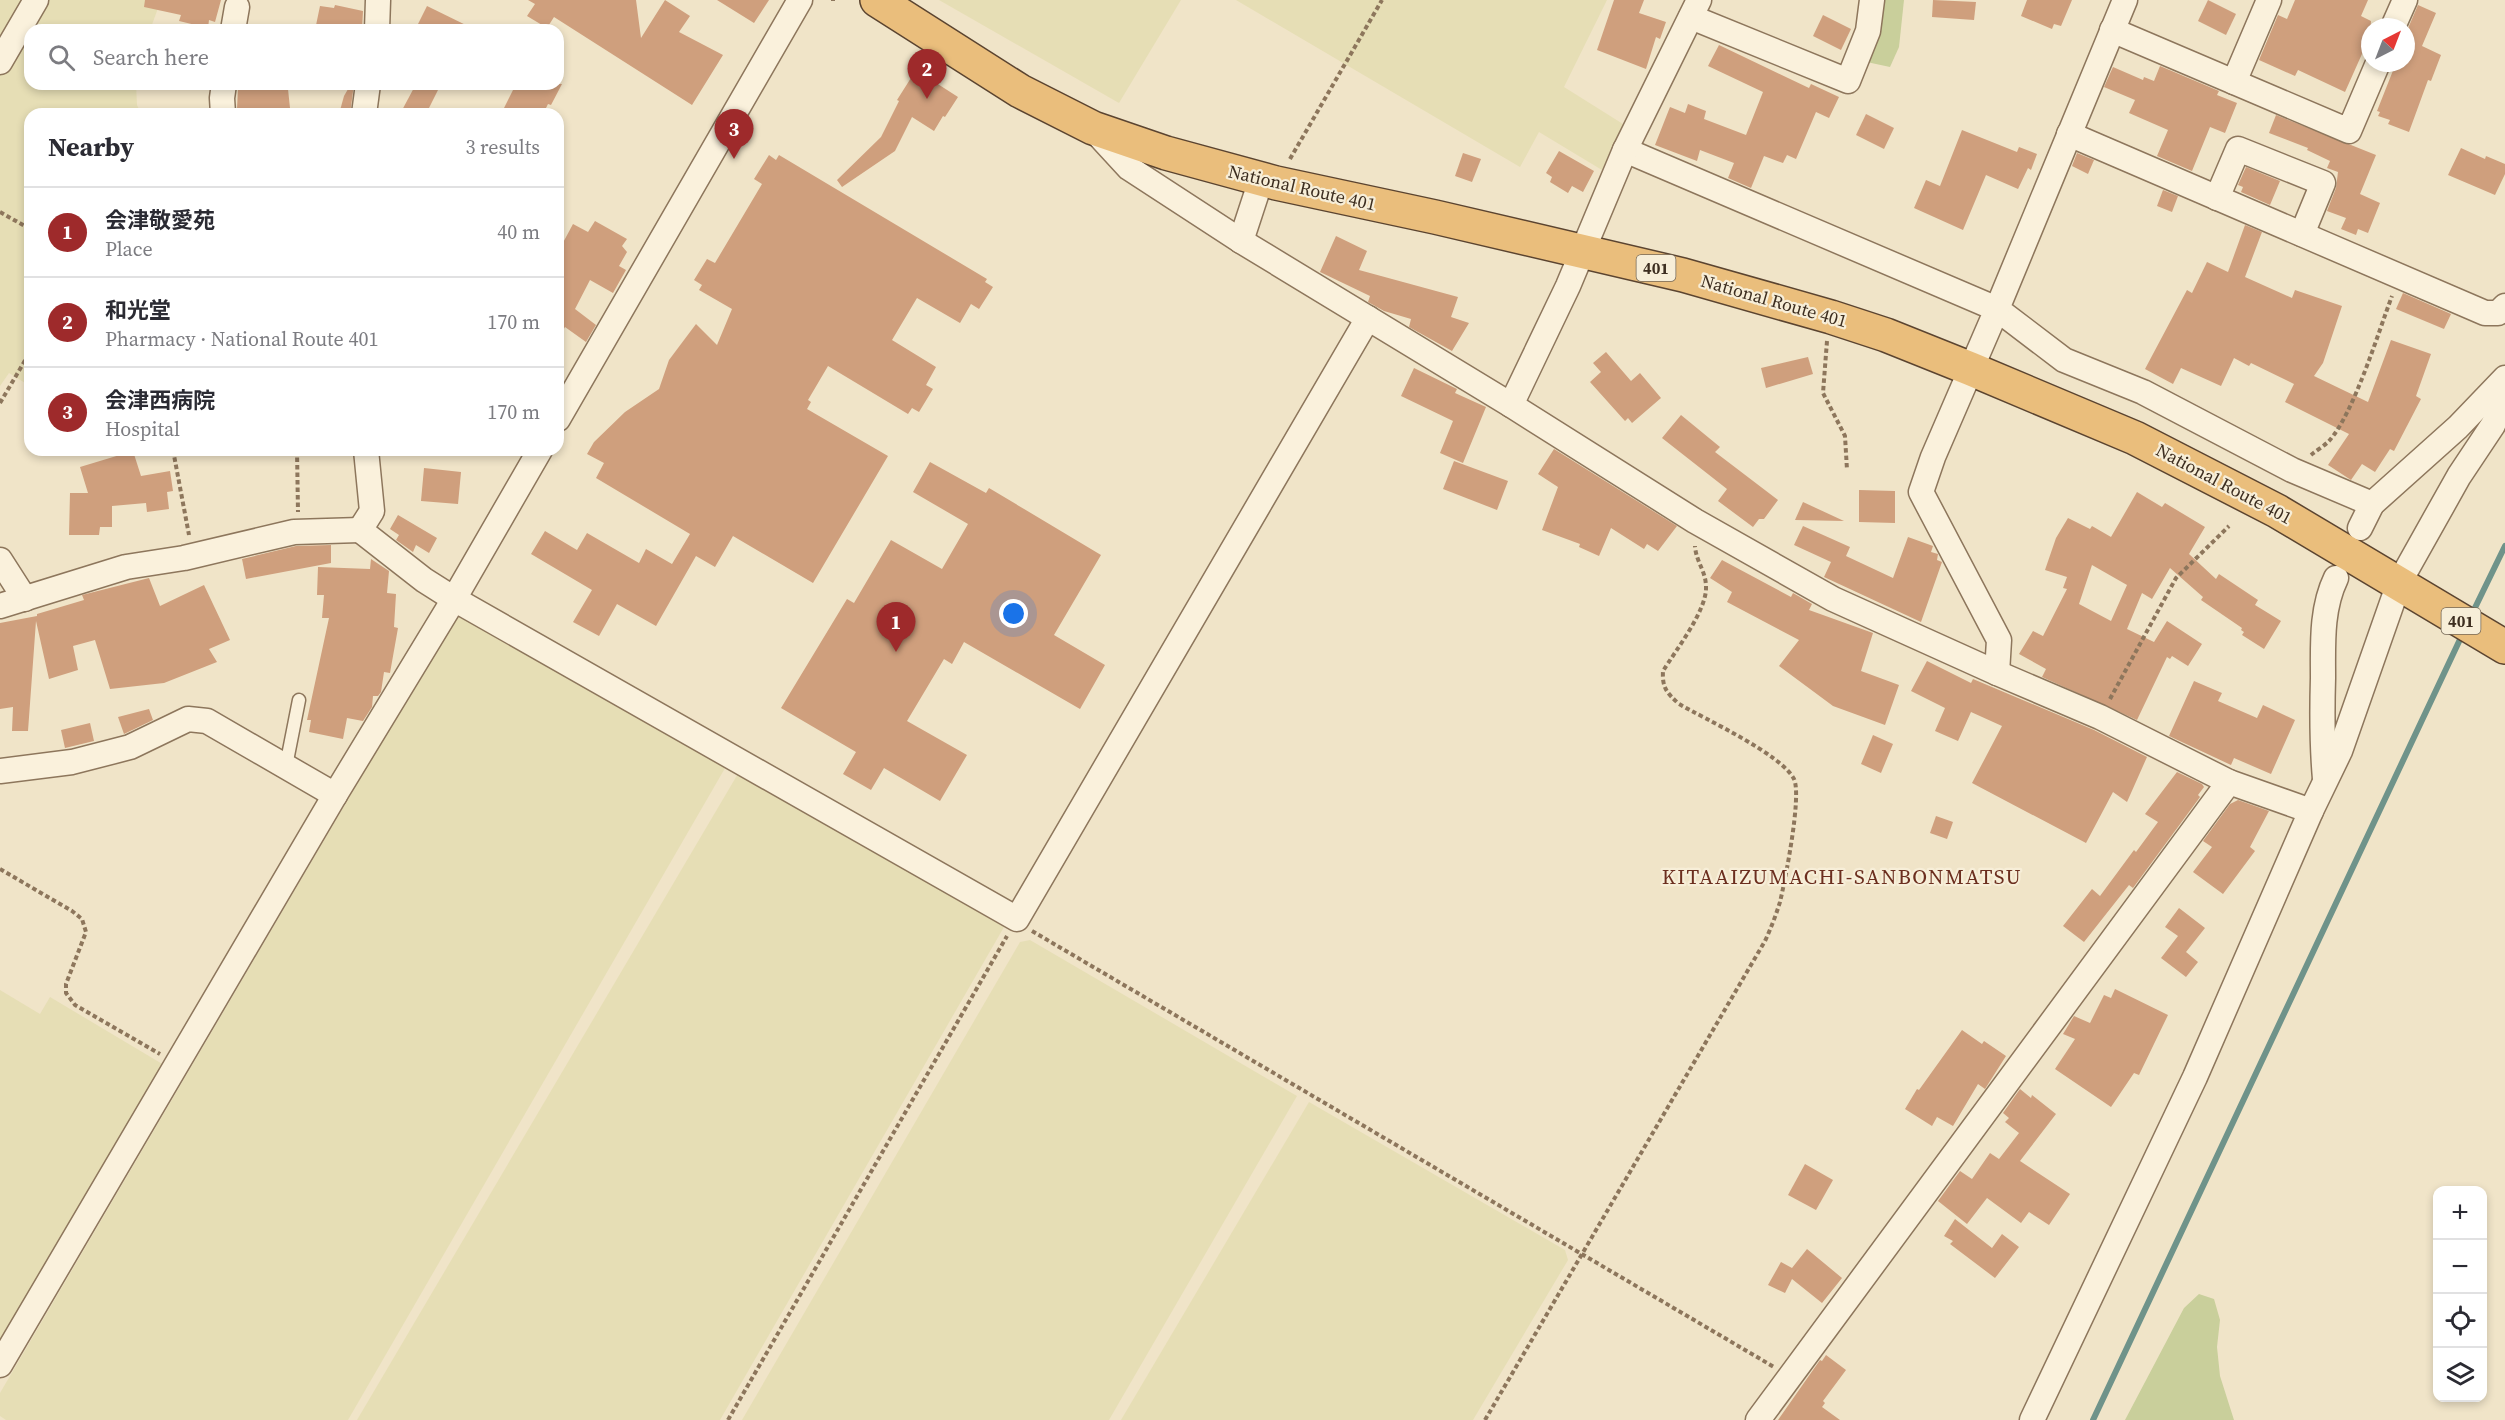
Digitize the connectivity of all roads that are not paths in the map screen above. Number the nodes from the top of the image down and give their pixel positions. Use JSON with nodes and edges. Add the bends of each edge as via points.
{"nodes":[{"id":1,"x":36,"y":0,"type":"edge"},
{"id":2,"x":378,"y":0,"type":"edge"},
{"id":3,"x":800,"y":0,"type":"edge"},
{"id":4,"x":877,"y":0,"type":"edge"},
{"id":5,"x":1872,"y":0,"type":"edge"},
{"id":6,"x":2125,"y":0,"type":"edge"},
{"id":7,"x":2269,"y":0,"type":"edge"},
{"id":8,"x":2405,"y":0,"type":"edge"},
{"id":9,"x":1695,"y":8,"type":"edge"},
{"id":10,"x":2397,"y":18,"type":"edge"},
{"id":11,"x":377,"y":24,"type":"edge"},
{"id":12,"x":2112,"y":30,"type":"junction"},
{"id":13,"x":0,"y":62,"type":"edge"},
{"id":14,"x":2374,"y":72,"type":"edge"},
{"id":15,"x":2234,"y":82,"type":"junction"},
{"id":16,"x":224,"y":90,"type":"edge"},
{"id":17,"x":367,"y":90,"type":"edge"},
{"id":18,"x":223,"y":108,"type":"edge"},
{"id":19,"x":365,"y":108,"type":"edge"},
{"id":20,"x":1093,"y":128,"type":"junction"},
{"id":21,"x":2069,"y":134,"type":"junction"},
{"id":22,"x":1625,"y":150,"type":"junction"},
{"id":23,"x":1269,"y":181,"type":"junction"},
{"id":24,"x":2217,"y":198,"type":"junction"},
{"id":25,"x":2302,"y":234,"type":"junction"},
{"id":26,"x":1241,"y":241,"type":"junction"},
{"id":27,"x":1583,"y":252,"type":"junction"},
{"id":28,"x":2505,"y":306,"type":"edge"},
{"id":29,"x":1997,"y":309,"type":"junction"},
{"id":30,"x":1368,"y":318,"type":"junction"},
{"id":31,"x":1971,"y":369,"type":"junction"},
{"id":32,"x":2505,"y":378,"type":"edge"},
{"id":33,"x":2505,"y":398,"type":"edge"},
{"id":34,"x":1511,"y":405,"type":"junction"},
{"id":35,"x":564,"y":409,"type":"edge"},
{"id":36,"x":367,"y":456,"type":"edge"},
{"id":37,"x":537,"y":456,"type":"edge"},
{"id":38,"x":2372,"y":504,"type":"junction"},
{"id":39,"x":2360,"y":528,"type":"dead end"},
{"id":40,"x":360,"y":530,"type":"junction"},
{"id":41,"x":0,"y":560,"type":"edge"},
{"id":42,"x":2336,"y":578,"type":"dead end"},
{"id":43,"x":2408,"y":588,"type":"junction"},
{"id":44,"x":25,"y":598,"type":"junction"},
{"id":45,"x":454,"y":598,"type":"junction"},
{"id":46,"x":0,"y":606,"type":"edge"},
{"id":47,"x":2505,"y":647,"type":"edge"},
{"id":48,"x":1997,"y":673,"type":"junction"},
{"id":49,"x":299,"y":700,"type":"dead end"},
{"id":50,"x":285,"y":766,"type":"junction"},
{"id":51,"x":0,"y":771,"type":"edge"},
{"id":52,"x":2229,"y":782,"type":"junction"},
{"id":53,"x":2325,"y":782,"type":"junction"},
{"id":54,"x":334,"y":795,"type":"junction"},
{"id":55,"x":2311,"y":811,"type":"junction"},
{"id":56,"x":0,"y":1365,"type":"edge"},
{"id":57,"x":1758,"y":1420,"type":"edge"},
{"id":58,"x":2032,"y":1420,"type":"edge"}],
"edges":[{"from":1,"to":13,"type":"street"},
{"from":2,"to":11,"type":"street"},
{"from":3,"to":35,"type":"street"},
{"from":4,"to":20,"type":"highway","name":"National Route 401","number":"401","via":[[1020,91]]},
{"from":5,"to":9,"type":"street","via":[[1868,31],[1848,81]]},
{"from":6,"to":12,"type":"street"},
{"from":7,"to":15,"type":"street"},
{"from":8,"to":10,"type":"street"},
{"from":9,"to":22,"type":"street"},
{"from":12,"to":15,"type":"street"},
{"from":12,"to":21,"type":"street"},
{"from":14,"to":15,"type":"street","via":[[2349,131]]},
{"from":16,"to":18,"type":"street"},
{"from":17,"to":19,"type":"street"},
{"from":20,"to":23,"type":"highway","name":"National Route 401","number":"401"},
{"from":20,"to":26,"type":"street","via":[[1129,168]]},
{"from":21,"to":24,"type":"street"},
{"from":21,"to":29,"type":"street"},
{"from":22,"to":27,"type":"street"},
{"from":22,"to":29,"type":"street"},
{"from":23,"to":26,"type":"street"},
{"from":23,"to":27,"type":"highway","name":"National Route 401","number":"401"},
{"from":24,"to":25,"type":"street"},
{"from":24,"to":25,"type":"street","via":[[2238,148],[2323,183]]},
{"from":25,"to":28,"type":"street","via":[[2485,313],[2498,313]]},
{"from":26,"to":30,"type":"street"},
{"from":27,"to":31,"type":"highway","name":"National Route 401","number":"401","via":[[1683,274],[1831,317]]},
{"from":27,"to":34,"type":"street"},
{"from":29,"to":31,"type":"street"},
{"from":29,"to":38,"type":"street","via":[[2064,360],[2143,392],[2292,470]]},
{"from":30,"to":34,"type":"street"},
{"from":30,"to":45,"type":"street","via":[[1017,919]]},
{"from":31,"to":43,"type":"highway","name":"National Route 401","number":"401","via":[[2135,438],[2277,511]]},
{"from":31,"to":48,"type":"street","via":[[1921,492],[1999,640]]},
{"from":32,"to":38,"type":"street","via":[[2458,427]]},
{"from":33,"to":43,"type":"street","via":[[2493,425],[2459,476]]},
{"from":34,"to":48,"type":"street","via":[[1695,521],[1833,599]]},
{"from":36,"to":40,"type":"street","via":[[372,511]]},
{"from":37,"to":45,"type":"street"},
{"from":38,"to":39,"type":"street"},
{"from":40,"to":44,"type":"street","via":[[302,532],[126,567]]},
{"from":40,"to":45,"type":"street"},
{"from":41,"to":44,"type":"street"},
{"from":42,"to":53,"type":"street","via":[[2329,592],[2323,628]]},
{"from":43,"to":47,"type":"highway","name":"National Route 401","number":"401"},
{"from":43,"to":53,"type":"street"},
{"from":44,"to":46,"type":"street"},
{"from":45,"to":54,"type":"street"},
{"from":48,"to":52,"type":"street","via":[[2100,717]]},
{"from":49,"to":50,"type":"lane"},
{"from":50,"to":51,"type":"street","via":[[207,721],[188,719],[130,747],[72,762]]},
{"from":50,"to":54,"type":"street"},
{"from":52,"to":55,"type":"street"},
{"from":52,"to":57,"type":"street"},
{"from":53,"to":55,"type":"street"},
{"from":54,"to":56,"type":"street"},
{"from":55,"to":58,"type":"street","via":[[2195,1077]]}]}
